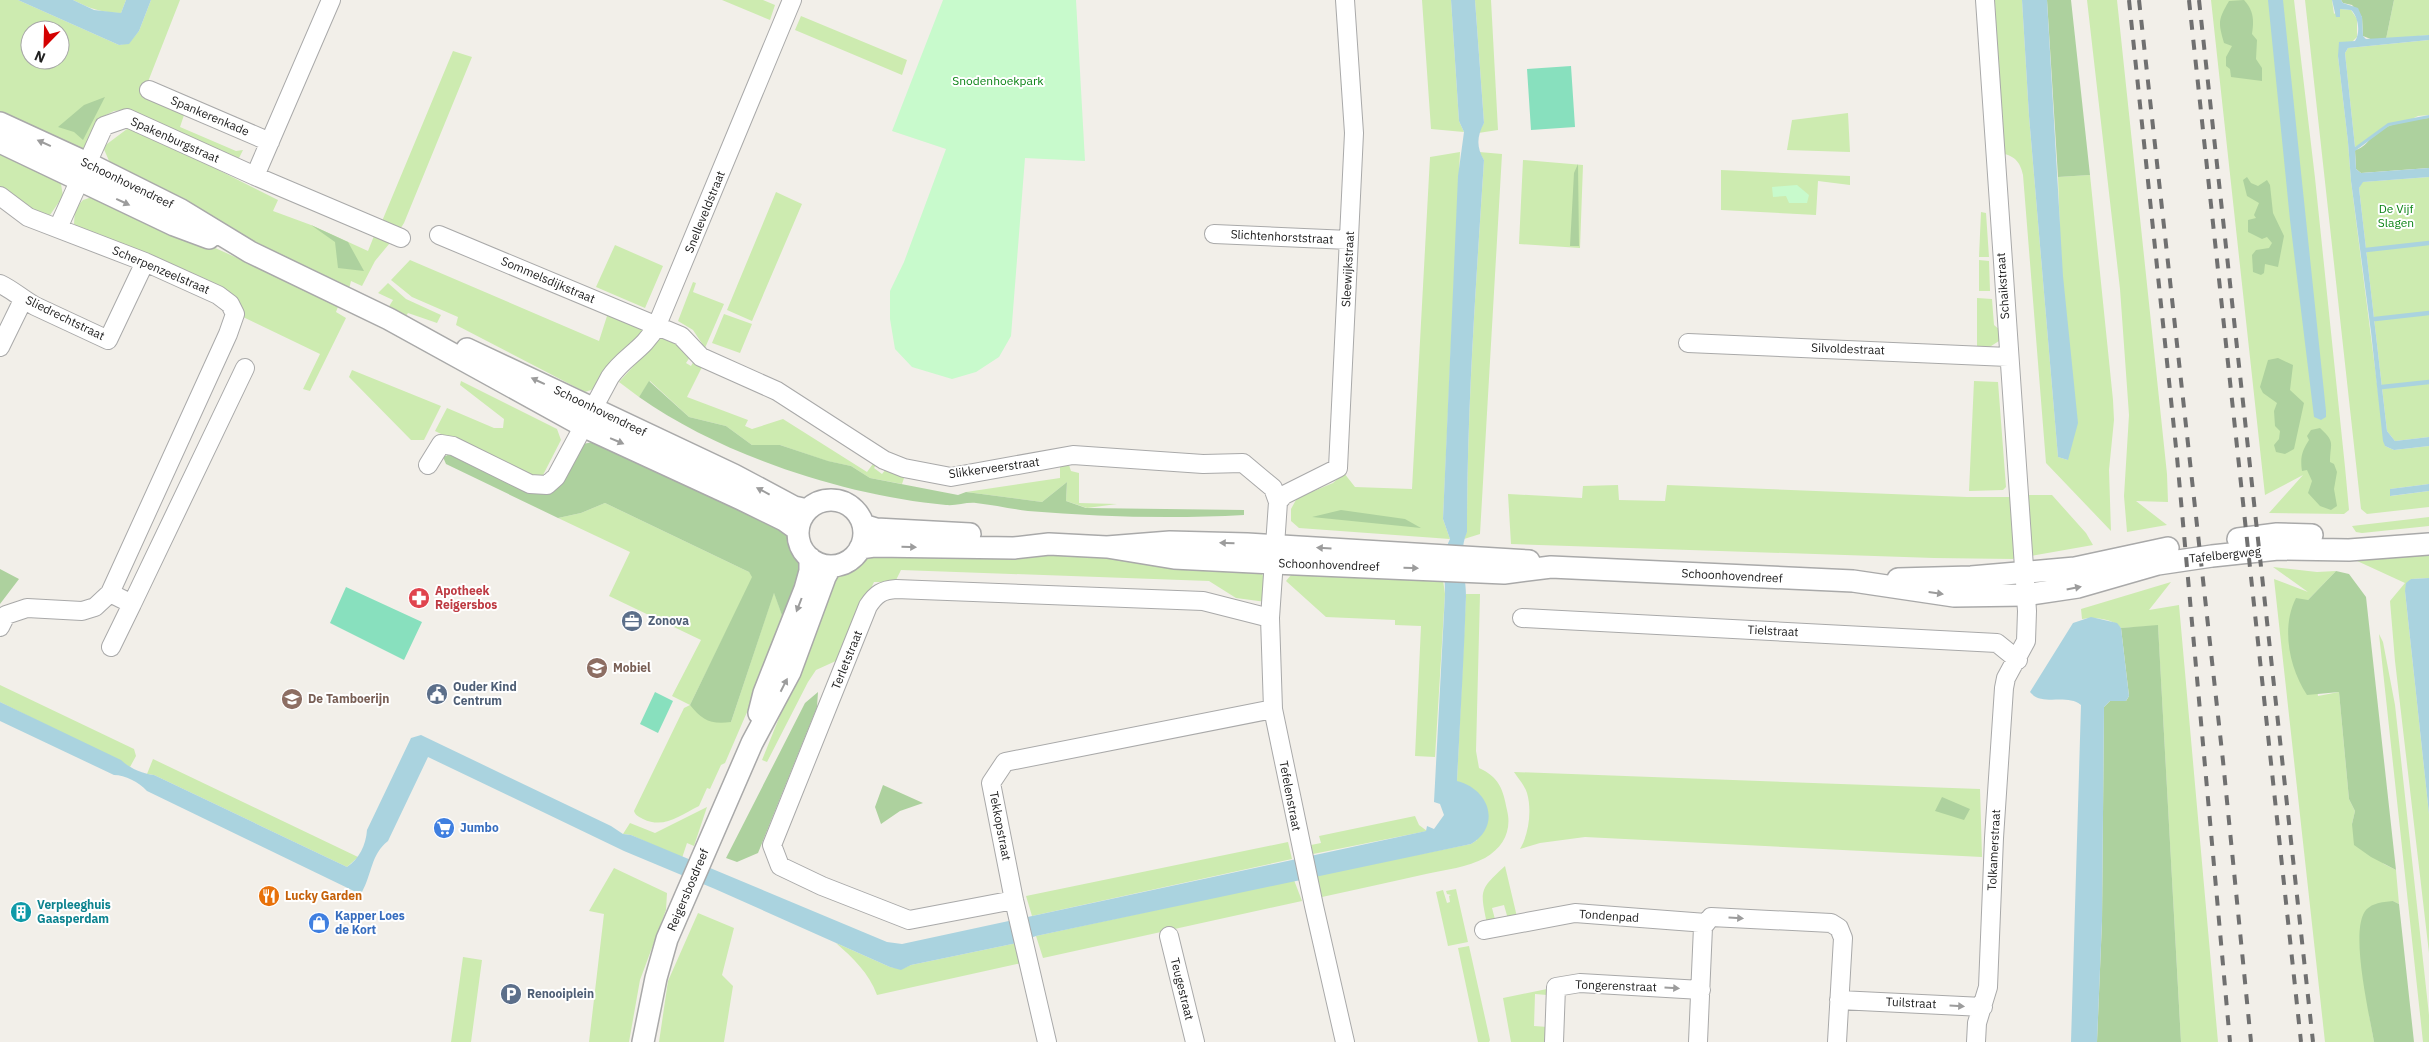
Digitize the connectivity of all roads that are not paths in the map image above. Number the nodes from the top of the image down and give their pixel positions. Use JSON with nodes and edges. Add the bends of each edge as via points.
{"nodes":[{"id":1,"x":331,"y":0,"type":"edge"},
{"id":2,"x":792,"y":0,"type":"edge"},
{"id":3,"x":1345,"y":0,"type":"edge"},
{"id":4,"x":1985,"y":0,"type":"edge"},
{"id":5,"x":149,"y":90,"type":"dead end"},
{"id":6,"x":0,"y":123,"type":"edge"},
{"id":7,"x":0,"y":142,"type":"edge"},
{"id":8,"x":270,"y":142,"type":"junction"},
{"id":9,"x":83,"y":172,"type":"junction"},
{"id":10,"x":254,"y":176,"type":"junction"},
{"id":11,"x":0,"y":196,"type":"edge"},
{"id":12,"x":58,"y":228,"type":"junction"},
{"id":13,"x":439,"y":234,"type":"dead end"},
{"id":14,"x":1214,"y":234,"type":"dead end"},
{"id":15,"x":401,"y":238,"type":"dead end"},
{"id":16,"x":1349,"y":240,"type":"junction"},
{"id":17,"x":145,"y":262,"type":"junction"},
{"id":18,"x":0,"y":284,"type":"edge"},
{"id":19,"x":24,"y":300,"type":"junction"},
{"id":20,"x":657,"y":325,"type":"junction"},
{"id":21,"x":1688,"y":343,"type":"dead end"},
{"id":22,"x":0,"y":346,"type":"edge"},
{"id":23,"x":2008,"y":357,"type":"junction"},
{"id":24,"x":244,"y":368,"type":"dead end"},
{"id":25,"x":190,"y":417,"type":"junction"},
{"id":26,"x":589,"y":417,"type":"junction"},
{"id":27,"x":215,"y":430,"type":"junction"},
{"id":28,"x":428,"y":465,"type":"dead end"},
{"id":29,"x":161,"y":480,"type":"junction"},
{"id":30,"x":186,"y":491,"type":"junction"},
{"id":31,"x":1278,"y":502,"type":"junction"},
{"id":32,"x":807,"y":510,"type":"junction"},
{"id":33,"x":863,"y":525,"type":"junction"},
{"id":34,"x":798,"y":530,"type":"junction"},
{"id":35,"x":2429,"y":530,"type":"edge"},
{"id":36,"x":1050,"y":544,"type":"junction"},
{"id":37,"x":2429,"y":544,"type":"edge"},
{"id":38,"x":860,"y":548,"type":"junction"},
{"id":39,"x":1275,"y":555,"type":"junction"},
{"id":40,"x":810,"y":558,"type":"junction"},
{"id":41,"x":831,"y":566,"type":"junction"},
{"id":42,"x":2024,"y":571,"type":"junction"},
{"id":43,"x":1853,"y":581,"type":"junction"},
{"id":44,"x":110,"y":593,"type":"junction"},
{"id":45,"x":2026,"y":595,"type":"junction"},
{"id":46,"x":132,"y":604,"type":"junction"},
{"id":47,"x":1270,"y":618,"type":"junction"},
{"id":48,"x":1522,"y":618,"type":"dead end"},
{"id":49,"x":0,"y":627,"type":"edge"},
{"id":50,"x":111,"y":647,"type":"dead end"},
{"id":51,"x":2018,"y":660,"type":"junction"},
{"id":52,"x":1273,"y":709,"type":"junction"},
{"id":53,"x":752,"y":743,"type":"junction"},
{"id":54,"x":1017,"y":907,"type":"junction"},
{"id":55,"x":1706,"y":923,"type":"junction"},
{"id":56,"x":1484,"y":930,"type":"dead end"},
{"id":57,"x":1169,"y":936,"type":"dead end"},
{"id":58,"x":1701,"y":990,"type":"junction"},
{"id":59,"x":1839,"y":1000,"type":"junction"},
{"id":60,"x":1983,"y":1007,"type":"junction"},
{"id":61,"x":643,"y":1042,"type":"edge"},
{"id":62,"x":1047,"y":1042,"type":"edge"},
{"id":63,"x":1195,"y":1042,"type":"edge"},
{"id":64,"x":1345,"y":1042,"type":"edge"},
{"id":65,"x":1554,"y":1042,"type":"edge"},
{"id":66,"x":1698,"y":1042,"type":"edge"},
{"id":67,"x":1837,"y":1042,"type":"edge"},
{"id":68,"x":1976,"y":1042,"type":"edge"}],
"edges":[{"from":1,"to":8,"type":"street"},
{"from":2,"to":20,"type":"street","name":"Snelleveldstraat"},
{"from":3,"to":16,"type":"street","name":"Sleewijkstraat","via":[[1354,133]]},
{"from":4,"to":23,"type":"street","name":"Schaikstraat"},
{"from":5,"to":8,"type":"street","name":"Spankerenkade"},
{"from":9,"to":6,"type":"street","name":"Schoonhovendreef","one_way":true},
{"from":7,"to":9,"type":"street","name":"Schoonhovendreef"},
{"from":8,"to":10,"type":"street"},
{"from":9,"to":10,"type":"street","name":"Spakenburgstraat","via":[[104,126],[127,118]]},
{"from":9,"to":12,"type":"street","name":"Spakenburgstraat"},
{"from":9,"to":26,"type":"street","name":"Schoonhovendreef","via":[[181,210],[250,252]]},
{"from":10,"to":15,"type":"street","name":"Spakenburgstraat"},
{"from":11,"to":12,"type":"street","name":"Scherpenzeelstraat","via":[[28,217]]},
{"from":12,"to":17,"type":"street","name":"Scherpenzeelstraat"},
{"from":13,"to":20,"type":"street","name":"Sommelsdijkstraat"},
{"from":14,"to":16,"type":"street","name":"Slichtenhorststraat"},
{"from":16,"to":31,"type":"street","name":"Sleewijkstraat","via":[[1338,468],[1284,495]]},
{"from":17,"to":19,"type":"street","name":"Sliedrechtstraat","via":[[108,340]]},
{"from":17,"to":25,"type":"street","name":"Scherpenzeelstraat","via":[[218,295],[230,304],[235,314]]},
{"from":18,"to":19,"type":"street","name":"Sliedrechtstraat","via":[[17,292]]},
{"from":19,"to":22,"type":"street"},
{"from":20,"to":26,"type":"street","name":"Snelleveldstraat","via":[[647,343],[615,370]]},
{"from":20,"to":31,"type":"street","name":"Slikkerveerstraat","via":[[681,336],[701,356],[777,391],[884,460],[904,468],[951,477],[1073,456],[1204,464],[1243,463],[1273,488]]},
{"from":21,"to":23,"type":"street","name":"Silvoldestraat"},
{"from":23,"to":42,"type":"street","name":"Schaikstraat"},
{"from":24,"to":27,"type":"street"},
{"from":25,"to":27,"type":"street"},
{"from":25,"to":29,"type":"street","name":"Scherpenzeelstraat"},
{"from":26,"to":28,"type":"street","name":"Snelleveldstraat","via":[[556,477],[547,485],[530,484],[442,444]]},
{"from":32,"to":26,"type":"street","name":"Schoonhovendreef","one_way":true,"via":[[794,507],[734,475]]},
{"from":26,"to":34,"type":"street","name":"Schoonhovendreef","one_way":true},
{"from":27,"to":30,"type":"street"},
{"from":29,"to":30,"type":"street"},
{"from":29,"to":44,"type":"street","name":"Scherpenzeelstraat"},
{"from":30,"to":46,"type":"street"},
{"from":31,"to":39,"type":"street"},
{"from":32,"to":33,"type":"street","via":[[822,502],[840,501],[858,514]]},
{"from":32,"to":34,"type":"street"},
{"from":33,"to":36,"type":"street","name":"Schoonhovendreef","via":[[876,529],[1016,537]]},
{"from":33,"to":38,"type":"street","via":[[864,537]]},
{"from":34,"to":40,"type":"street","via":[[803,550]]},
{"from":35,"to":42,"type":"street","name":"Tafelbergweg","via":[[2341,536],[2277,534],[2156,550],[2075,568]]},
{"from":38,"to":36,"type":"street","name":"Schoonhovendreef","one_way":true,"via":[[1014,548]]},
{"from":36,"to":39,"type":"street","name":"Schoonhovendreef","via":[[1107,547],[1170,542]]},
{"from":45,"to":37,"type":"street","name":"Tafelbergweg","one_way":true,"via":[[2078,587],[2158,564],[2212,556]]},
{"from":38,"to":41,"type":"street","via":[[853,558]]},
{"from":39,"to":43,"type":"street","name":"Schoonhovendreef","via":[[1474,564],[1524,560],[1551,567]]},
{"from":39,"to":47,"type":"street","name":"Tefelenstraat"},
{"from":40,"to":41,"type":"street"},
{"from":40,"to":53,"type":"street","name":"Reigersbosdreef","one_way":true,"via":[[806,589],[764,694]]},
{"from":53,"to":41,"type":"street","name":"Reigersbosdreef","one_way":true,"via":[[790,672]]},
{"from":42,"to":43,"type":"street","name":"Schoonhovendreef"},
{"from":42,"to":45,"type":"street","name":"Schaikstraat"},
{"from":43,"to":45,"type":"street","name":"Schoonhovendreef","one_way":true,"via":[[1954,596]]},
{"from":44,"to":46,"type":"street"},
{"from":44,"to":49,"type":"street","name":"Scherpenzeelstraat","via":[[95,607],[82,611],[27,608],[6,615]]},
{"from":45,"to":51,"type":"street","name":"Tolkamerstraat","via":[[2026,641]]},
{"from":46,"to":50,"type":"street"},
{"from":47,"to":52,"type":"street","name":"Tefelenstraat"},
{"from":47,"to":54,"type":"street","name":"Terletstraat","via":[[1203,601],[896,589],[883,590],[874,597],[772,844],[780,866],[909,920]]},
{"from":48,"to":51,"type":"street","name":"Tielstraat","via":[[1997,643]]},
{"from":51,"to":60,"type":"street","name":"Tolkamerstraat","via":[[2006,678],[2004,688],[1994,828],[1988,988]]},
{"from":52,"to":54,"type":"street","name":"Tekkopstraat","via":[[1005,762],[992,783]]},
{"from":52,"to":64,"type":"street","name":"Tefelenstraat"},
{"from":53,"to":61,"type":"street","name":"Reigersbosdreef","via":[[680,910],[656,978]]},
{"from":54,"to":62,"type":"street","name":"Tekkopstraat"},
{"from":55,"to":56,"type":"street","name":"Tondenpad","via":[[1575,913]]},
{"from":55,"to":58,"type":"street","via":[[1703,927]]},
{"from":55,"to":59,"type":"street","name":"Tondenpad","one_way":true,"via":[[1711,917],[1831,923],[1839,928],[1843,938]]},
{"from":57,"to":63,"type":"street","name":"Teugestraat"},
{"from":65,"to":58,"type":"street","name":"Tongerenstraat","one_way":true,"via":[[1556,987],[1580,983]]},
{"from":58,"to":66,"type":"street"},
{"from":59,"to":60,"type":"street","name":"Tuilstraat","one_way":true},
{"from":59,"to":67,"type":"street"},
{"from":60,"to":68,"type":"street","name":"Tolkamerstraat","via":[[1977,1023]]}]}
